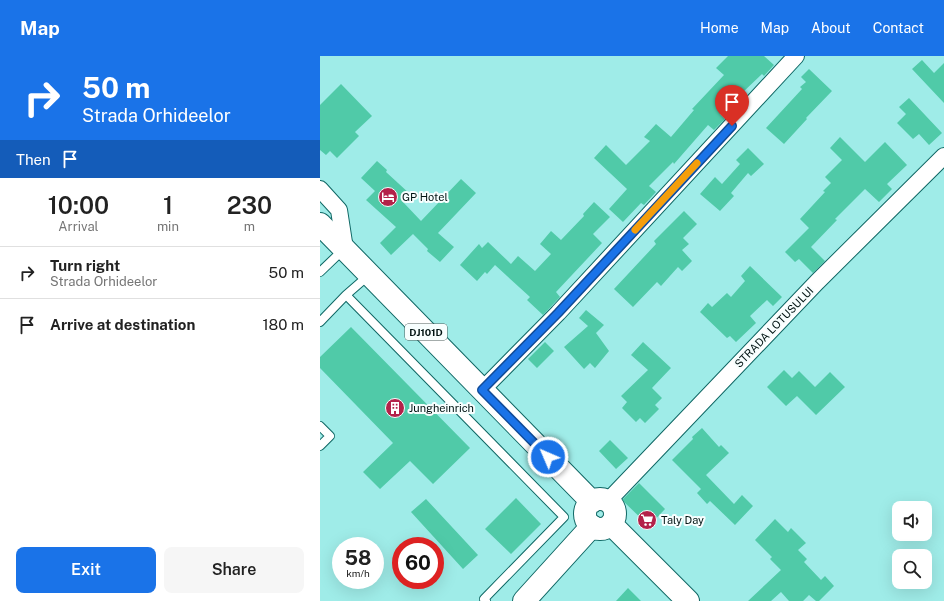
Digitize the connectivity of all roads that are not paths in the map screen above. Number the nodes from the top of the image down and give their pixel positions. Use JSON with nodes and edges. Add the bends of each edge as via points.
{"nodes":[{"id":1,"x":796,"y":56,"type":"edge"},
{"id":2,"x":944,"y":156,"type":"edge"},
{"id":3,"x":320,"y":189,"type":"edge"},
{"id":4,"x":320,"y":224,"type":"edge"},
{"id":5,"x":345,"y":249,"type":"junction"},
{"id":6,"x":320,"y":272,"type":"edge"},
{"id":7,"x":370,"y":274,"type":"junction"},
{"id":8,"x":346,"y":295,"type":"junction"},
{"id":9,"x":320,"y":322,"type":"edge"},
{"id":10,"x":482,"y":390,"type":"junction"},
{"id":11,"x":320,"y":426,"type":"edge"},
{"id":12,"x":320,"y":446,"type":"edge"},
{"id":13,"x":600,"y":502,"type":"junction"},
{"id":14,"x":602,"y":525,"type":"junction"},
{"id":15,"x":486,"y":601,"type":"edge"},
{"id":16,"x":524,"y":601,"type":"edge"},
{"id":17,"x":688,"y":601,"type":"edge"}],
"edges":[{"from":1,"to":10,"type":"street","via":[[558,313]]},
{"from":2,"to":13,"type":"street","name":"STRADA LOTUSULUI"},
{"from":3,"to":5,"type":"street","via":[[340,210]]},
{"from":4,"to":5,"type":"main road","number":"DJ101D"},
{"from":5,"to":6,"type":"lane"},
{"from":5,"to":7,"type":"main road","number":"DJ101D"},
{"from":7,"to":8,"type":"lane"},
{"from":7,"to":10,"type":"main road","number":"DJ101D"},
{"from":8,"to":9,"type":"lane"},
{"from":8,"to":15,"type":"lane","via":[[564,517],[484,599]]},
{"from":10,"to":13,"type":"main road","number":"DJ101D"},
{"from":11,"to":12,"type":"lane","via":[[330,436]]},
{"from":13,"to":14,"type":"main road","number":"DJ101D","via":[[611,504],[615,512],[614,520]]},
{"from":14,"to":16,"type":"main road"},
{"from":14,"to":17,"type":"main road"}]}
